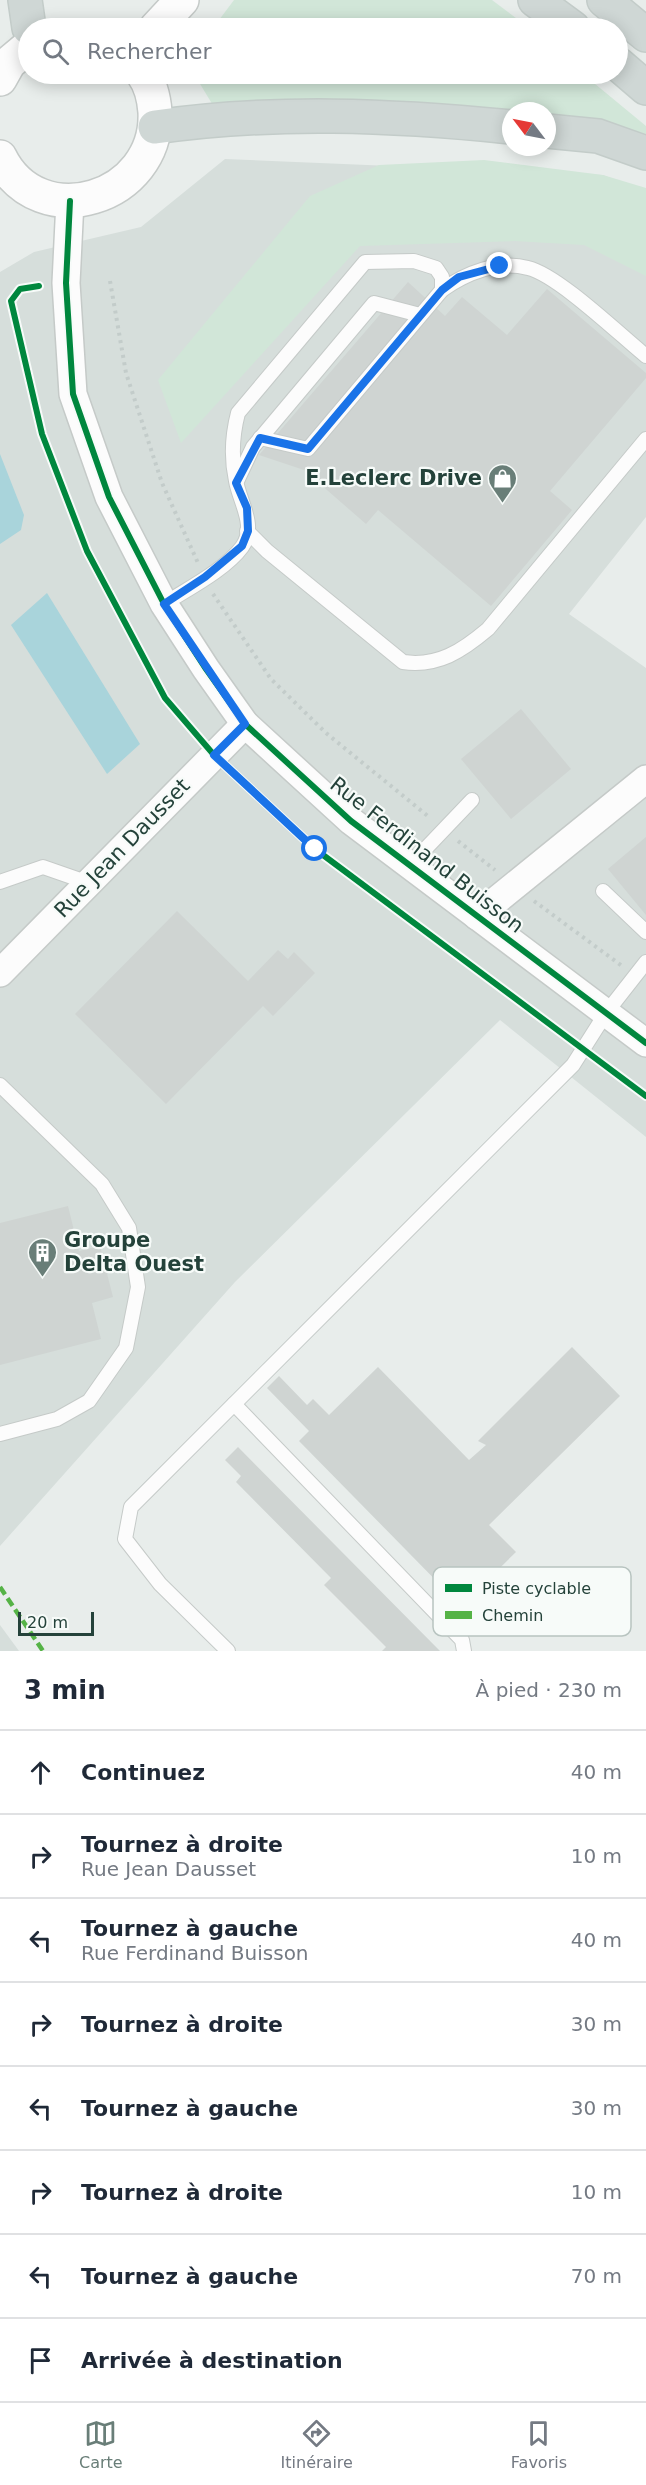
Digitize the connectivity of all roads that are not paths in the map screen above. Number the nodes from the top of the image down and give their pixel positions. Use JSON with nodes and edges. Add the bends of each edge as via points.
{"nodes":[{"id":1,"x":25,"y":0,"type":"edge"},
{"id":2,"x":182,"y":0,"type":"edge"},
{"id":3,"x":535,"y":0,"type":"edge"},
{"id":4,"x":604,"y":0,"type":"edge"},
{"id":5,"x":28,"y":18,"type":"edge"},
{"id":6,"x":165,"y":18,"type":"edge"},
{"id":7,"x":559,"y":18,"type":"edge"},
{"id":8,"x":626,"y":18,"type":"edge"},
{"id":9,"x":628,"y":20,"type":"edge"},
{"id":10,"x":646,"y":35,"type":"edge"},
{"id":11,"x":18,"y":55,"type":"edge"},
{"id":12,"x":628,"y":73,"type":"edge"},
{"id":13,"x":1,"y":76,"type":"edge"},
{"id":14,"x":147,"y":84,"type":"edge"},
{"id":15,"x":646,"y":88,"type":"edge"},
{"id":16,"x":502,"y":126,"type":"edge"},
{"id":17,"x":155,"y":127,"type":"junction"},
{"id":18,"x":556,"y":132,"type":"edge"},
{"id":19,"x":646,"y":153,"type":"edge"},
{"id":20,"x":1,"y":162,"type":"edge"},
{"id":21,"x":70,"y":201,"type":"junction"},
{"id":22,"x":442,"y":290,"type":"junction"},
{"id":23,"x":420,"y":315,"type":"junction"},
{"id":24,"x":646,"y":356,"type":"edge"},
{"id":25,"x":260,"y":438,"type":"junction"},
{"id":26,"x":646,"y":439,"type":"edge"},
{"id":27,"x":236,"y":483,"type":"junction"},
{"id":28,"x":248,"y":531,"type":"junction"},
{"id":29,"x":164,"y":604,"type":"junction"},
{"id":30,"x":245,"y":724,"type":"junction"},
{"id":31,"x":646,"y":779,"type":"edge"},
{"id":32,"x":472,"y":800,"type":"dead end"},
{"id":33,"x":410,"y":866,"type":"junction"},
{"id":34,"x":0,"y":882,"type":"edge"},
{"id":35,"x":88,"y":883,"type":"junction"},
{"id":36,"x":603,"y":891,"type":"dead end"},
{"id":37,"x":477,"y":916,"type":"junction"},
{"id":38,"x":646,"y":932,"type":"edge"},
{"id":39,"x":646,"y":962,"type":"edge"},
{"id":40,"x":0,"y":973,"type":"edge"},
{"id":41,"x":606,"y":1013,"type":"junction"},
{"id":42,"x":646,"y":1043,"type":"edge"},
{"id":43,"x":0,"y":1085,"type":"edge"},
{"id":44,"x":234,"y":1404,"type":"junction"},
{"id":45,"x":0,"y":1434,"type":"edge"},
{"id":46,"x":433,"y":1610,"type":"edge"},
{"id":47,"x":458,"y":1636,"type":"edge"},
{"id":48,"x":228,"y":1651,"type":"edge"},
{"id":49,"x":464,"y":1651,"type":"edge"}],
"edges":[{"from":1,"to":5,"type":"main road"},
{"from":2,"to":6,"type":"street"},
{"from":3,"to":7,"type":"main road"},
{"from":4,"to":8,"type":"main road"},
{"from":9,"to":10,"type":"main road"},
{"from":11,"to":13,"type":"street"},
{"from":12,"to":15,"type":"main road"},
{"from":14,"to":17,"type":"street","via":[[154,101]]},
{"from":16,"to":17,"type":"main road","via":[[327,114],[205,120]]},
{"from":17,"to":21,"type":"street","via":[[136,172],[117,188],[94,198]]},
{"from":18,"to":19,"type":"main road","via":[[598,136]]},
{"from":20,"to":21,"type":"street","via":[[22,184],[44,196]]},
{"from":21,"to":29,"type":"street","name":"Rue Ferdinand Buisson","via":[[66,283],[73,394],[109,497]]},
{"from":22,"to":23,"type":"lane"},
{"from":22,"to":24,"type":"lane","via":[[466,275],[500,266],[529,268],[561,286]]},
{"from":22,"to":27,"type":"lane","via":[[436,268],[414,261],[365,262],[238,413],[232,440]]},
{"from":23,"to":25,"type":"lane","via":[[308,449]]},
{"from":23,"to":25,"type":"lane","via":[[374,303]]},
{"from":25,"to":27,"type":"lane"},
{"from":26,"to":28,"type":"lane","via":[[488,629],[464,650],[438,660],[403,662],[267,551]]},
{"from":27,"to":28,"type":"lane","via":[[247,508]]},
{"from":28,"to":29,"type":"lane","via":[[242,546]]},
{"from":29,"to":30,"type":"street","name":"Rue Ferdinand Buisson"},
{"from":30,"to":33,"type":"street","name":"Rue Ferdinand Buisson","via":[[351,821]]},
{"from":30,"to":35,"type":"street","name":"Rue Jean Dausset"},
{"from":31,"to":37,"type":"street"},
{"from":32,"to":33,"type":"lane"},
{"from":33,"to":37,"type":"street","name":"Rue Ferdinand Buisson"},
{"from":34,"to":35,"type":"lane","via":[[43,867]]},
{"from":35,"to":40,"type":"street","name":"Rue Jean Dausset"},
{"from":36,"to":38,"type":"lane"},
{"from":37,"to":41,"type":"street","name":"Rue Ferdinand Buisson"},
{"from":39,"to":41,"type":"lane"},
{"from":41,"to":42,"type":"street","name":"Rue Ferdinand Buisson"},
{"from":41,"to":44,"type":"lane","via":[[573,1065]]},
{"from":43,"to":45,"type":"lane","via":[[102,1184],[129,1228],[138,1287],[126,1348],[89,1401],[57,1419]]},
{"from":44,"to":46,"type":"lane"},
{"from":44,"to":48,"type":"lane","via":[[130,1507],[125,1539],[160,1584]]},
{"from":47,"to":49,"type":"lane"}]}
